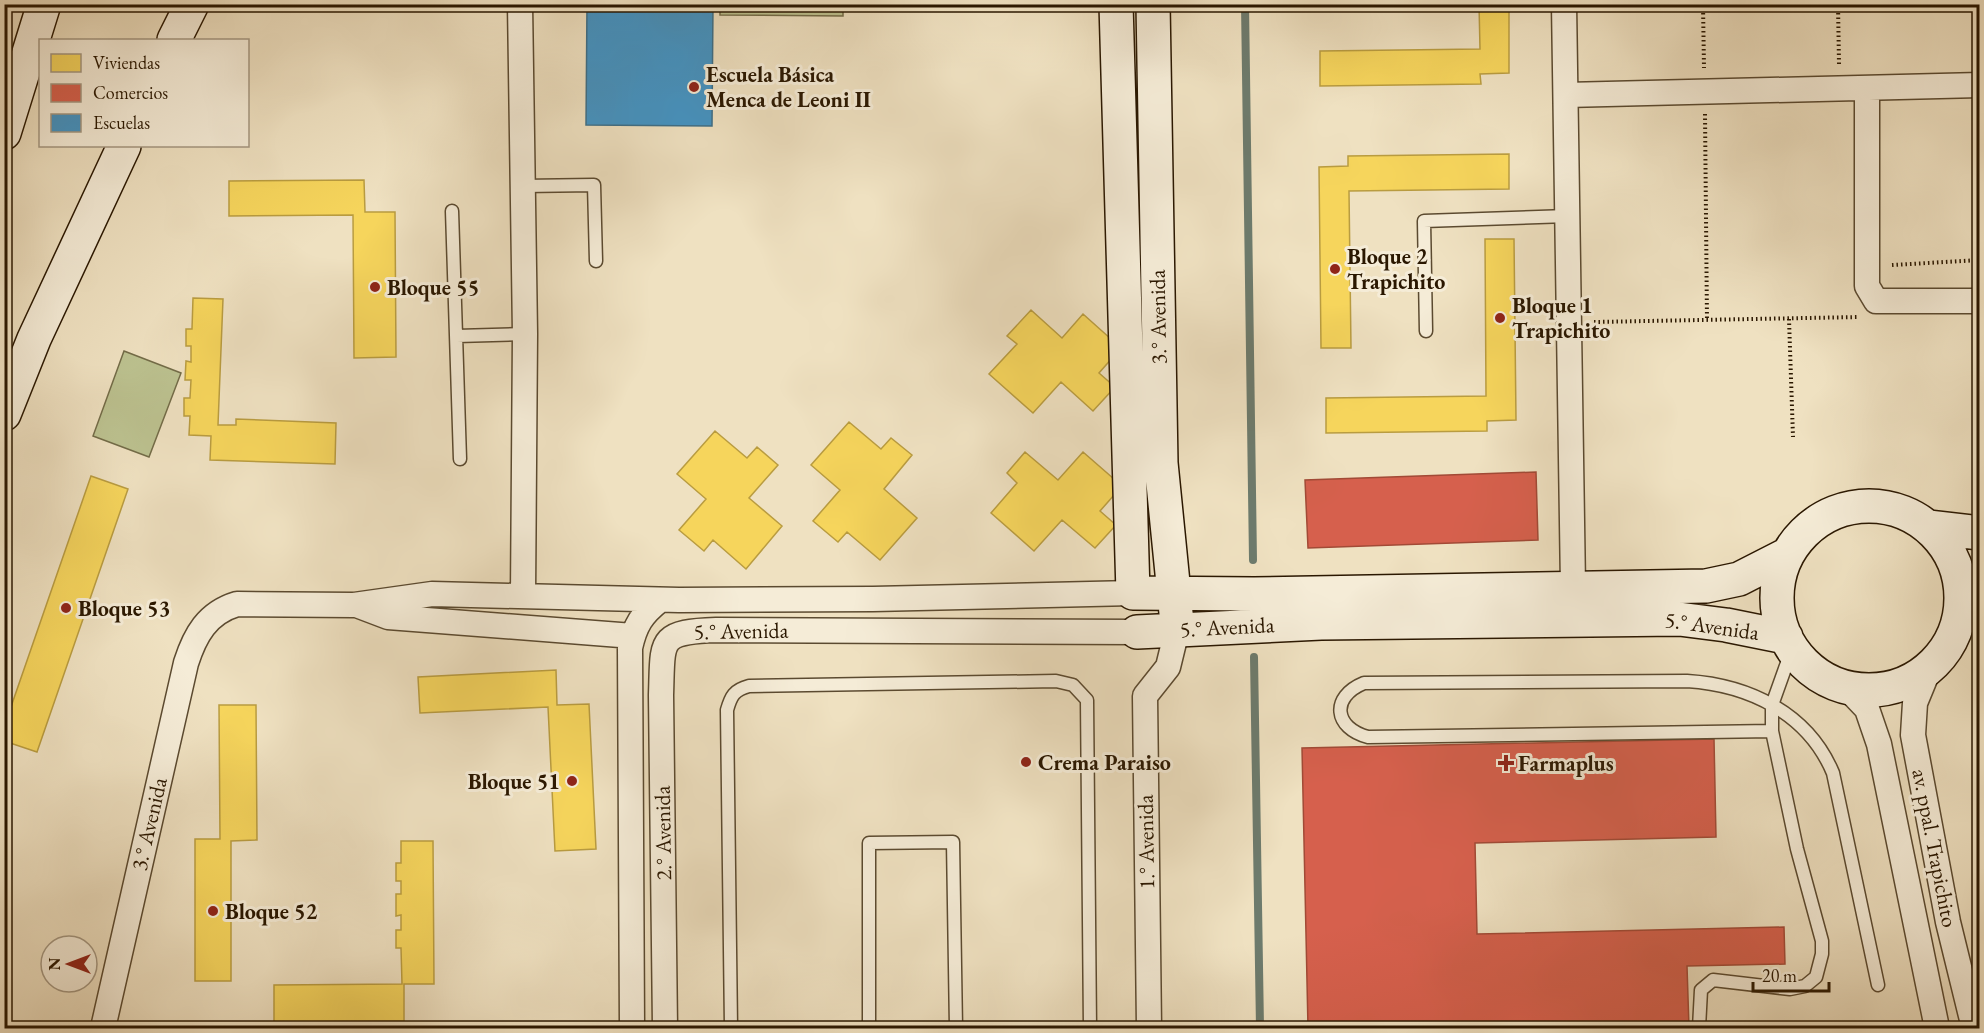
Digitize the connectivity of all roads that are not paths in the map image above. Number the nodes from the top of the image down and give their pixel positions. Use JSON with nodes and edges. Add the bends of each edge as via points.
{"nodes":[{"id":1,"x":44,"y":4,"type":"edge"},
{"id":2,"x":192,"y":4,"type":"edge"},
{"id":3,"x":520,"y":4,"type":"edge"},
{"id":4,"x":1116,"y":4,"type":"edge"},
{"id":5,"x":1153,"y":4,"type":"edge"},
{"id":6,"x":1564,"y":4,"type":"edge"},
{"id":7,"x":174,"y":39,"type":"edge"},
{"id":8,"x":1980,"y":84,"type":"edge"},
{"id":9,"x":1867,"y":89,"type":"junction"},
{"id":10,"x":1566,"y":95,"type":"junction"},
{"id":11,"x":4,"y":133,"type":"edge"},
{"id":12,"x":124,"y":147,"type":"edge"},
{"id":13,"x":523,"y":186,"type":"junction"},
{"id":14,"x":452,"y":212,"type":"dead end"},
{"id":15,"x":1568,"y":216,"type":"junction"},
{"id":16,"x":596,"y":261,"type":"dead end"},
{"id":17,"x":1972,"y":301,"type":"dead end"},
{"id":18,"x":1426,"y":331,"type":"dead end"},
{"id":19,"x":525,"y":334,"type":"junction"},
{"id":20,"x":457,"y":336,"type":"junction"},
{"id":21,"x":4,"y":414,"type":"edge"},
{"id":22,"x":460,"y":459,"type":"dead end"},
{"id":23,"x":1928,"y":527,"type":"junction"},
{"id":24,"x":1980,"y":533,"type":"edge"},
{"id":25,"x":1788,"y":554,"type":"junction"},
{"id":26,"x":1573,"y":587,"type":"junction"},
{"id":27,"x":1970,"y":589,"type":"edge"},
{"id":28,"x":1174,"y":591,"type":"junction"},
{"id":29,"x":1133,"y":592,"type":"junction"},
{"id":30,"x":523,"y":595,"type":"junction"},
{"id":31,"x":660,"y":600,"type":"junction"},
{"id":32,"x":354,"y":605,"type":"junction"},
{"id":33,"x":1177,"y":630,"type":"junction"},
{"id":34,"x":1137,"y":632,"type":"joint"},
{"id":35,"x":633,"y":636,"type":"junction"},
{"id":36,"x":669,"y":639,"type":"joint"},
{"id":37,"x":1789,"y":643,"type":"junction"},
{"id":38,"x":1929,"y":669,"type":"junction"},
{"id":39,"x":1846,"y":687,"type":"junction"},
{"id":40,"x":1772,"y":705,"type":"junction"},
{"id":41,"x":1772,"y":731,"type":"junction"},
{"id":42,"x":1878,"y":985,"type":"dead end"},
{"id":43,"x":103,"y":1029,"type":"edge"},
{"id":44,"x":632,"y":1029,"type":"edge"},
{"id":45,"x":665,"y":1029,"type":"edge"},
{"id":46,"x":731,"y":1029,"type":"edge"},
{"id":47,"x":869,"y":1029,"type":"edge"},
{"id":48,"x":956,"y":1029,"type":"edge"},
{"id":49,"x":1090,"y":1029,"type":"edge"},
{"id":50,"x":1149,"y":1029,"type":"edge"},
{"id":51,"x":1699,"y":1029,"type":"edge"},
{"id":52,"x":1937,"y":1029,"type":"edge"},
{"id":53,"x":1974,"y":1029,"type":"edge"}],
"edges":[{"from":1,"to":11,"type":"street"},
{"from":2,"to":7,"type":"street"},
{"from":3,"to":13,"type":"street"},
{"from":4,"to":29,"type":"street","name":"3.° Avenida"},
{"from":5,"to":28,"type":"street","name":"3.° Avenida","via":[[1161,463]]},
{"from":6,"to":10,"type":"street"},
{"from":8,"to":9,"type":"street"},
{"from":9,"to":10,"type":"street"},
{"from":9,"to":17,"type":"street","via":[[1867,286],[1876,301]]},
{"from":10,"to":15,"type":"street"},
{"from":12,"to":21,"type":"street","via":[[34,339]]},
{"from":13,"to":16,"type":"lane","via":[[594,185]]},
{"from":13,"to":19,"type":"street"},
{"from":14,"to":20,"type":"lane"},
{"from":15,"to":18,"type":"lane","via":[[1424,221]]},
{"from":15,"to":26,"type":"street"},
{"from":19,"to":20,"type":"lane"},
{"from":19,"to":30,"type":"street"},
{"from":20,"to":22,"type":"lane"},
{"from":23,"to":24,"type":"street"},
{"from":23,"to":25,"type":"street","via":[[1909,514],[1886,507],[1840,510],[1802,535]]},
{"from":23,"to":27,"type":"street","via":[[1946,547]]},
{"from":25,"to":26,"type":"street","name":"5.° Avenida","via":[[1739,579],[1706,586]]},
{"from":25,"to":37,"type":"street","via":[[1777,595],[1779,617]]},
{"from":26,"to":28,"type":"street","name":"5.° Avenida","via":[[1254,594]]},
{"from":27,"to":38,"type":"street","via":[[1947,648]]},
{"from":28,"to":29,"type":"street","name":"5.° Avenida"},
{"from":28,"to":33,"type":"street","name":"3.° Avenida"},
{"from":29,"to":31,"type":"street"},
{"from":30,"to":31,"type":"street"},
{"from":30,"to":32,"type":"street","via":[[432,594]]},
{"from":31,"to":35,"type":"street","via":[[645,612]]},
{"from":32,"to":35,"type":"street","via":[[388,617]]},
{"from":32,"to":43,"type":"street","name":"3.° Avenida","via":[[237,604],[221,609],[205,622],[194,640]]},
{"from":33,"to":34,"type":"street","name":"5.° Avenida"},
{"from":33,"to":37,"type":"street","name":"5.° Avenida","via":[[1333,623],[1679,619],[1726,625]]},
{"from":33,"to":50,"type":"street","name":"1.° Avenida","via":[[1168,667],[1144,696]]},
{"from":34,"to":36,"type":"street","name":"5.° Avenida","via":[[716,630],[679,632]]},
{"from":35,"to":44,"type":"street"},
{"from":36,"to":45,"type":"street","name":"2.° Avenida","via":[[662,661]]},
{"from":37,"to":39,"type":"street","via":[[1809,668]]},
{"from":37,"to":40,"type":"lane"},
{"from":38,"to":39,"type":"street","via":[[1906,683],[1881,690]]},
{"from":38,"to":53,"type":"street","name":"av. ppal. Trapichito","via":[[1915,703],[1913,735],[1948,921]]},
{"from":39,"to":52,"type":"street","name":"av. ppal. Trapichito","via":[[1867,709],[1879,744]]},
{"from":40,"to":41,"type":"lane"},
{"from":40,"to":41,"type":"lane","via":[[1726,685],[1687,681],[1364,683],[1341,700],[1341,718],[1352,733],[1368,737]]},
{"from":40,"to":42,"type":"lane","via":[[1804,727],[1833,773]]},
{"from":41,"to":51,"type":"lane","via":[[1797,849],[1819,924],[1820,966],[1811,982],[1798,988],[1713,980],[1701,990]]},
{"from":46,"to":49,"type":"lane","via":[[727,710],[737,689],[1056,681],[1073,685],[1087,700]]},
{"from":47,"to":48,"type":"lane","via":[[869,843],[953,842]]}]}
